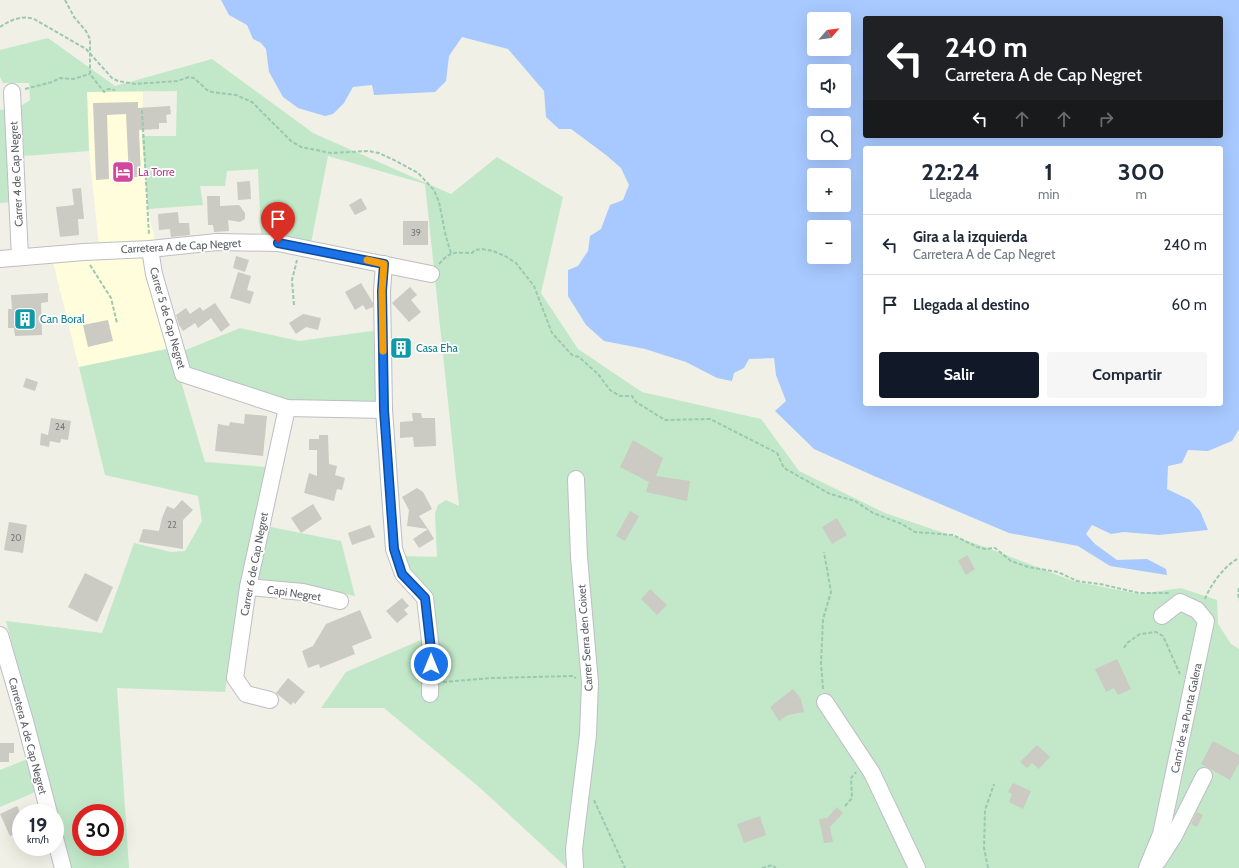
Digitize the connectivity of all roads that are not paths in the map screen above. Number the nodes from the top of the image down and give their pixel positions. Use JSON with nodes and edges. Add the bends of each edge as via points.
{"nodes":[{"id":1,"x":12,"y":92,"type":"road end"},
{"id":2,"x":150,"y":248,"type":"junction"},
{"id":3,"x":20,"y":257,"type":"junction"},
{"id":4,"x":0,"y":259,"type":"edge"},
{"id":5,"x":384,"y":264,"type":"junction"},
{"id":6,"x":431,"y":274,"type":"dead end"},
{"id":7,"x":287,"y":408,"type":"junction"},
{"id":8,"x":384,"y":410,"type":"junction"},
{"id":9,"x":576,"y":479,"type":"dead end"},
{"id":10,"x":248,"y":587,"type":"junction"},
{"id":11,"x":340,"y":600,"type":"dead end"},
{"id":12,"x":1162,"y":616,"type":"dead end"},
{"id":13,"x":0,"y":635,"type":"edge"},
{"id":14,"x":430,"y":694,"type":"road end"},
{"id":15,"x":270,"y":700,"type":"dead end"},
{"id":16,"x":825,"y":702,"type":"road end"},
{"id":17,"x":1204,"y":776,"type":"dead end"},
{"id":18,"x":47,"y":804,"type":"edge"},
{"id":19,"x":60,"y":856,"type":"edge"},
{"id":20,"x":63,"y":868,"type":"edge"},
{"id":21,"x":575,"y":868,"type":"edge"},
{"id":22,"x":917,"y":868,"type":"edge"},
{"id":23,"x":1147,"y":868,"type":"edge"},
{"id":24,"x":1154,"y":868,"type":"edge"}],
"edges":[{"from":1,"to":3,"type":"street","name":"Carrer 4 de Cap Negret"},
{"from":2,"to":3,"type":"street","name":"Carretera A de Cap Negret"},
{"from":2,"to":5,"type":"street","name":"Carretera A de Cap Negret","via":[[216,242],[278,243]]},
{"from":2,"to":7,"type":"street","name":"Carrer 5 de Cap Negret","via":[[154,274],[183,374]]},
{"from":3,"to":4,"type":"street","name":"Carretera A de Cap Negret"},
{"from":5,"to":6,"type":"street","name":"Carretera A de Cap Negret"},
{"from":5,"to":8,"type":"street"},
{"from":7,"to":8,"type":"street","name":"Carrer 5 de Cap Negret"},
{"from":7,"to":10,"type":"street","name":"Carrer 6 de Cap Negret"},
{"from":8,"to":14,"type":"street","via":[[394,549],[402,574],[425,598],[431,650]]},
{"from":9,"to":21,"type":"street","name":"Carrer Serra den Coixet","via":[[579,557],[590,683],[588,735],[574,849]]},
{"from":10,"to":11,"type":"street","name":"Capi Negret","via":[[303,592]]},
{"from":10,"to":15,"type":"street","name":"Carrer 6 de Cap Negret","via":[[235,678],[246,694]]},
{"from":12,"to":23,"type":"street","name":"Camí de sa Punta Galera","via":[[1180,602],[1197,610],[1206,621],[1161,834]]},
{"from":13,"to":18,"type":"street","name":"Carretera A de Cap Negret"},
{"from":16,"to":22,"type":"street","via":[[872,773]]},
{"from":17,"to":24,"type":"street","via":[[1174,836]]},
{"from":19,"to":20,"type":"street"}]}
